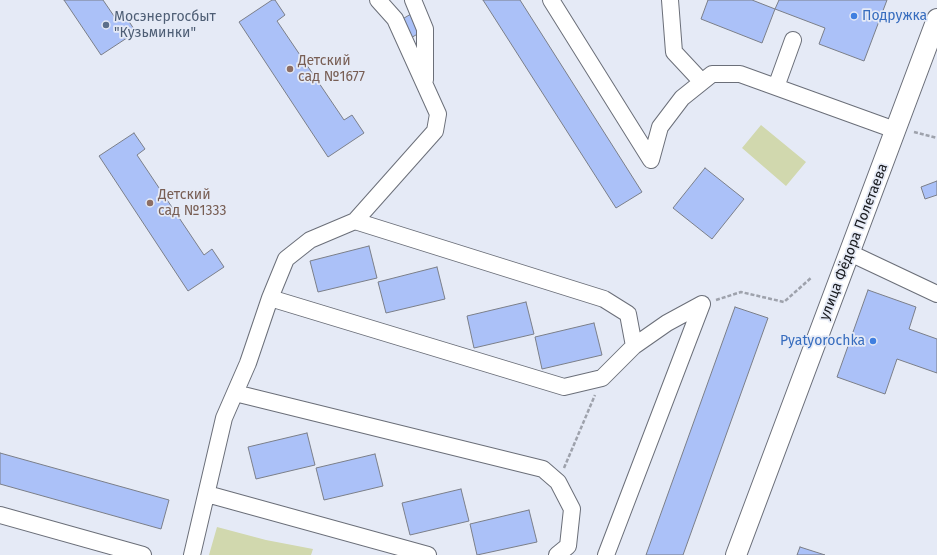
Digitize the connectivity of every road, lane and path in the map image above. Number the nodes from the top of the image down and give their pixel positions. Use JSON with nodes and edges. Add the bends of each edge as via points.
{"nodes":[{"id":1,"x":378,"y":0,"type":"edge"},
{"id":2,"x":413,"y":0,"type":"edge"},
{"id":3,"x":551,"y":0,"type":"edge"},
{"id":4,"x":670,"y":0,"type":"edge"},
{"id":5,"x":937,"y":19,"type":"edge"},
{"id":6,"x":793,"y":40,"type":"dead end"},
{"id":7,"x":702,"y":82,"type":"junction"},
{"id":8,"x":425,"y":86,"type":"junction"},
{"id":9,"x":776,"y":87,"type":"junction"},
{"id":10,"x":905,"y":131,"type":"junction"},
{"id":11,"x":937,"y":138,"type":"edge"},
{"id":12,"x":355,"y":221,"type":"junction"},
{"id":13,"x":850,"y":253,"type":"junction"},
{"id":14,"x":812,"y":277,"type":"dead end"},
{"id":15,"x":937,"y":294,"type":"edge"},
{"id":16,"x":270,"y":298,"type":"junction"},
{"id":17,"x":702,"y":304,"type":"junction"},
{"id":18,"x":634,"y":346,"type":"junction"},
{"id":19,"x":602,"y":378,"type":"junction"},
{"id":20,"x":235,"y":393,"type":"junction"},
{"id":21,"x":558,"y":482,"type":"junction"},
{"id":22,"x":207,"y":494,"type":"junction"},
{"id":23,"x":0,"y":515,"type":"edge"},
{"id":24,"x":143,"y":555,"type":"edge"},
{"id":25,"x":192,"y":555,"type":"edge"},
{"id":26,"x":428,"y":555,"type":"edge"},
{"id":27,"x":557,"y":555,"type":"edge"},
{"id":28,"x":606,"y":555,"type":"edge"},
{"id":29,"x":736,"y":555,"type":"edge"}],
"edges":[{"from":1,"to":8,"type":"lane","via":[[395,19]]},
{"from":2,"to":8,"type":"lane","via":[[425,29]]},
{"from":3,"to":7,"type":"lane","via":[[651,160],[660,127],[682,98]]},
{"from":4,"to":7,"type":"lane","via":[[674,52]]},
{"from":5,"to":10,"type":"main road","name":"улица Фёдора Полетаева"},
{"from":6,"to":9,"type":"lane"},
{"from":7,"to":9,"type":"lane","via":[[712,74],[740,74]]},
{"from":8,"to":12,"type":"lane","via":[[438,114],[434,131]]},
{"from":9,"to":10,"type":"lane"},
{"from":10,"to":11,"type":"path"},
{"from":10,"to":13,"type":"main road","name":"улица Фёдора Полетаева"},
{"from":12,"to":16,"type":"lane","via":[[310,240],[286,259]]},
{"from":12,"to":18,"type":"lane","via":[[604,298],[628,314]]},
{"from":13,"to":15,"type":"lane"},
{"from":13,"to":29,"type":"main road","name":"улица Фёдора Полетаева"},
{"from":14,"to":17,"type":"path","via":[[784,302],[741,292]]},
{"from":16,"to":19,"type":"lane","via":[[564,388]]},
{"from":16,"to":20,"type":"lane"},
{"from":17,"to":18,"type":"lane","via":[[667,323]]},
{"from":17,"to":28,"type":"lane"},
{"from":18,"to":19,"type":"lane"},
{"from":19,"to":21,"type":"path"},
{"from":20,"to":21,"type":"lane","via":[[543,469]]},
{"from":20,"to":22,"type":"lane","via":[[224,418]]},
{"from":21,"to":27,"type":"lane","via":[[572,509],[568,546]]},
{"from":22,"to":25,"type":"lane"},
{"from":22,"to":26,"type":"lane"},
{"from":23,"to":24,"type":"lane"}]}
